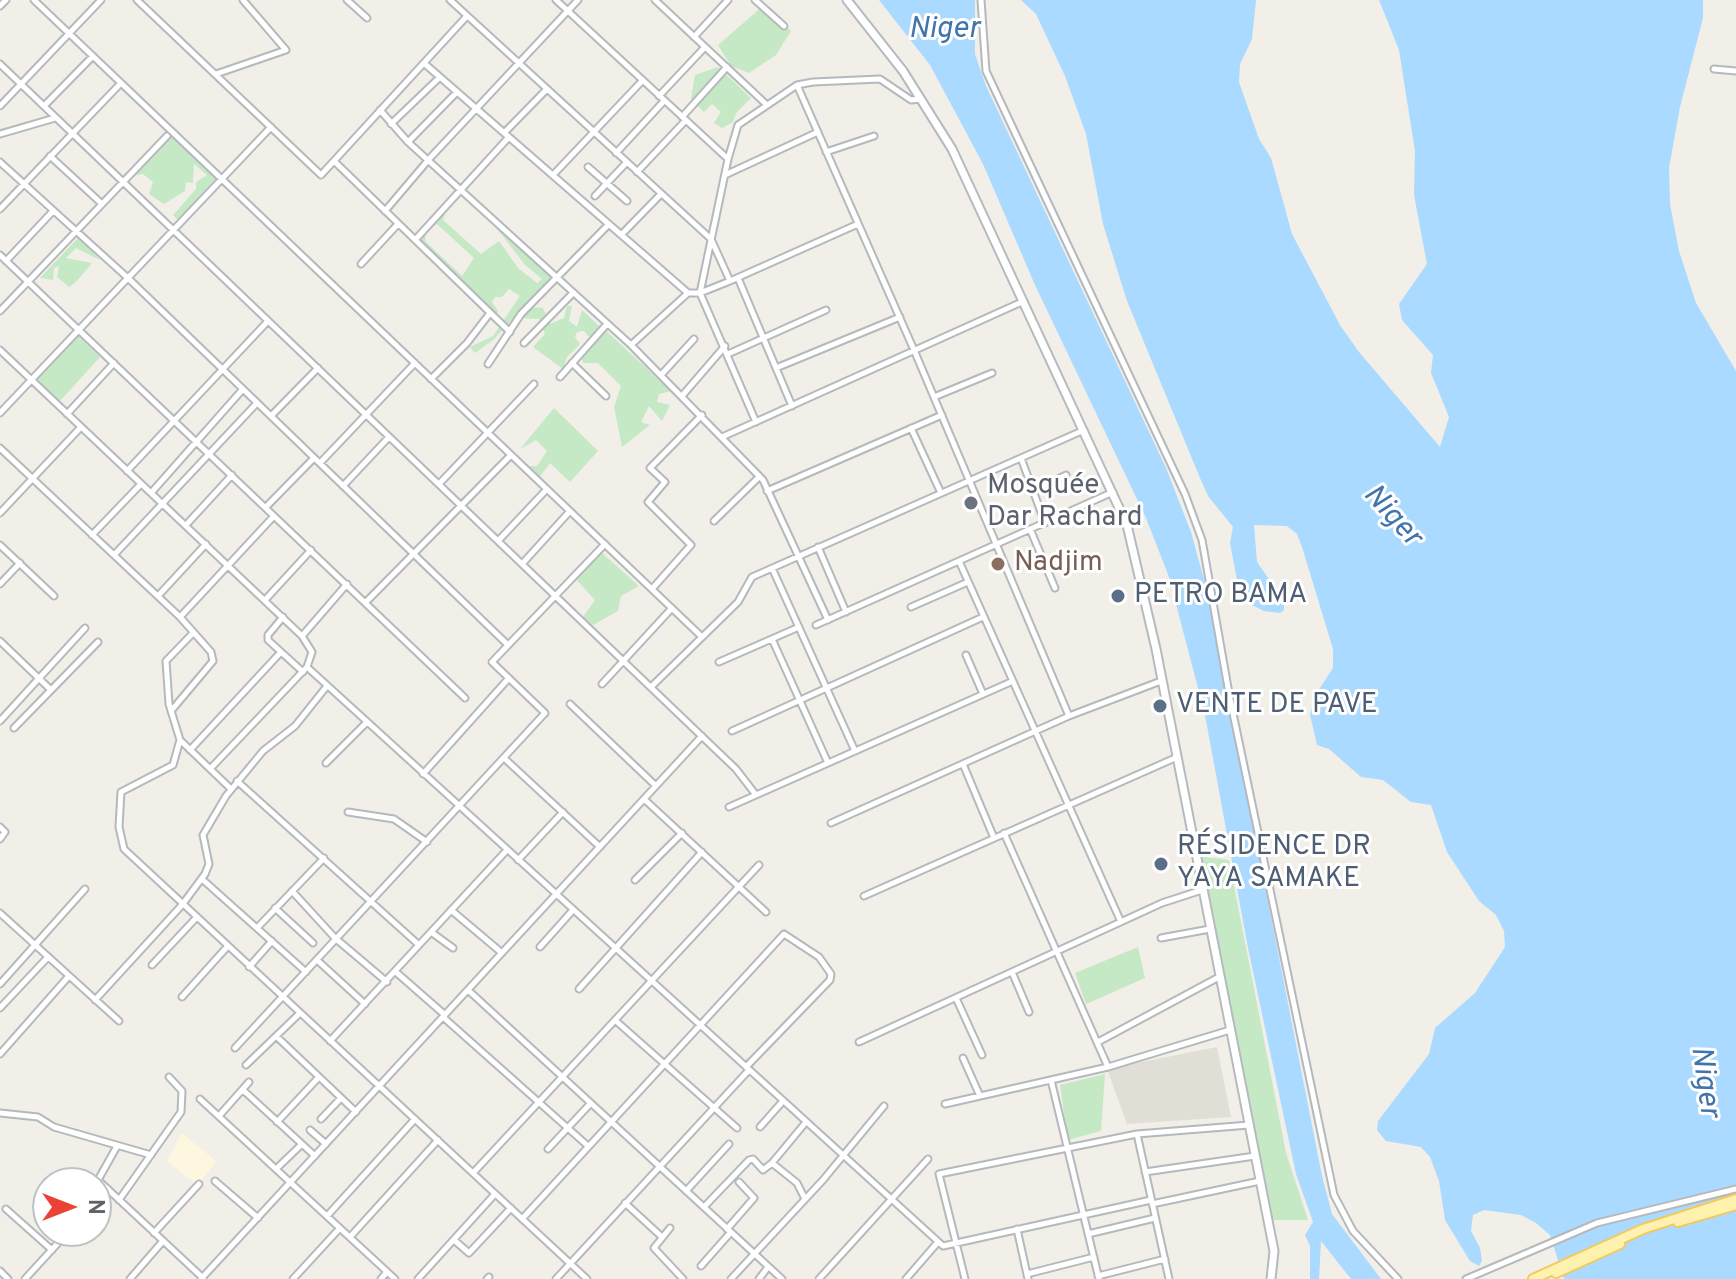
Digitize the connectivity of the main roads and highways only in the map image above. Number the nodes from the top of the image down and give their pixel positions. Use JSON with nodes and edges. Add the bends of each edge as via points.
{"nodes":[{"id":1,"x":847,"y":0,"type":"edge"},
{"id":2,"x":1736,"y":1202,"type":"edge"},
{"id":3,"x":1271,"y":1279,"type":"edge"},
{"id":4,"x":1533,"y":1279,"type":"edge"},
{"id":5,"x":1545,"y":1279,"type":"edge"}],
"edges":[{"from":1,"to":3,"type":"main road","via":[[922,99],[952,149],[1129,532],[1274,1251]]},
{"from":2,"to":4,"type":"main road","via":[[1643,1229]]},
{"from":2,"to":5,"type":"main road","via":[[1647,1233]]}]}
